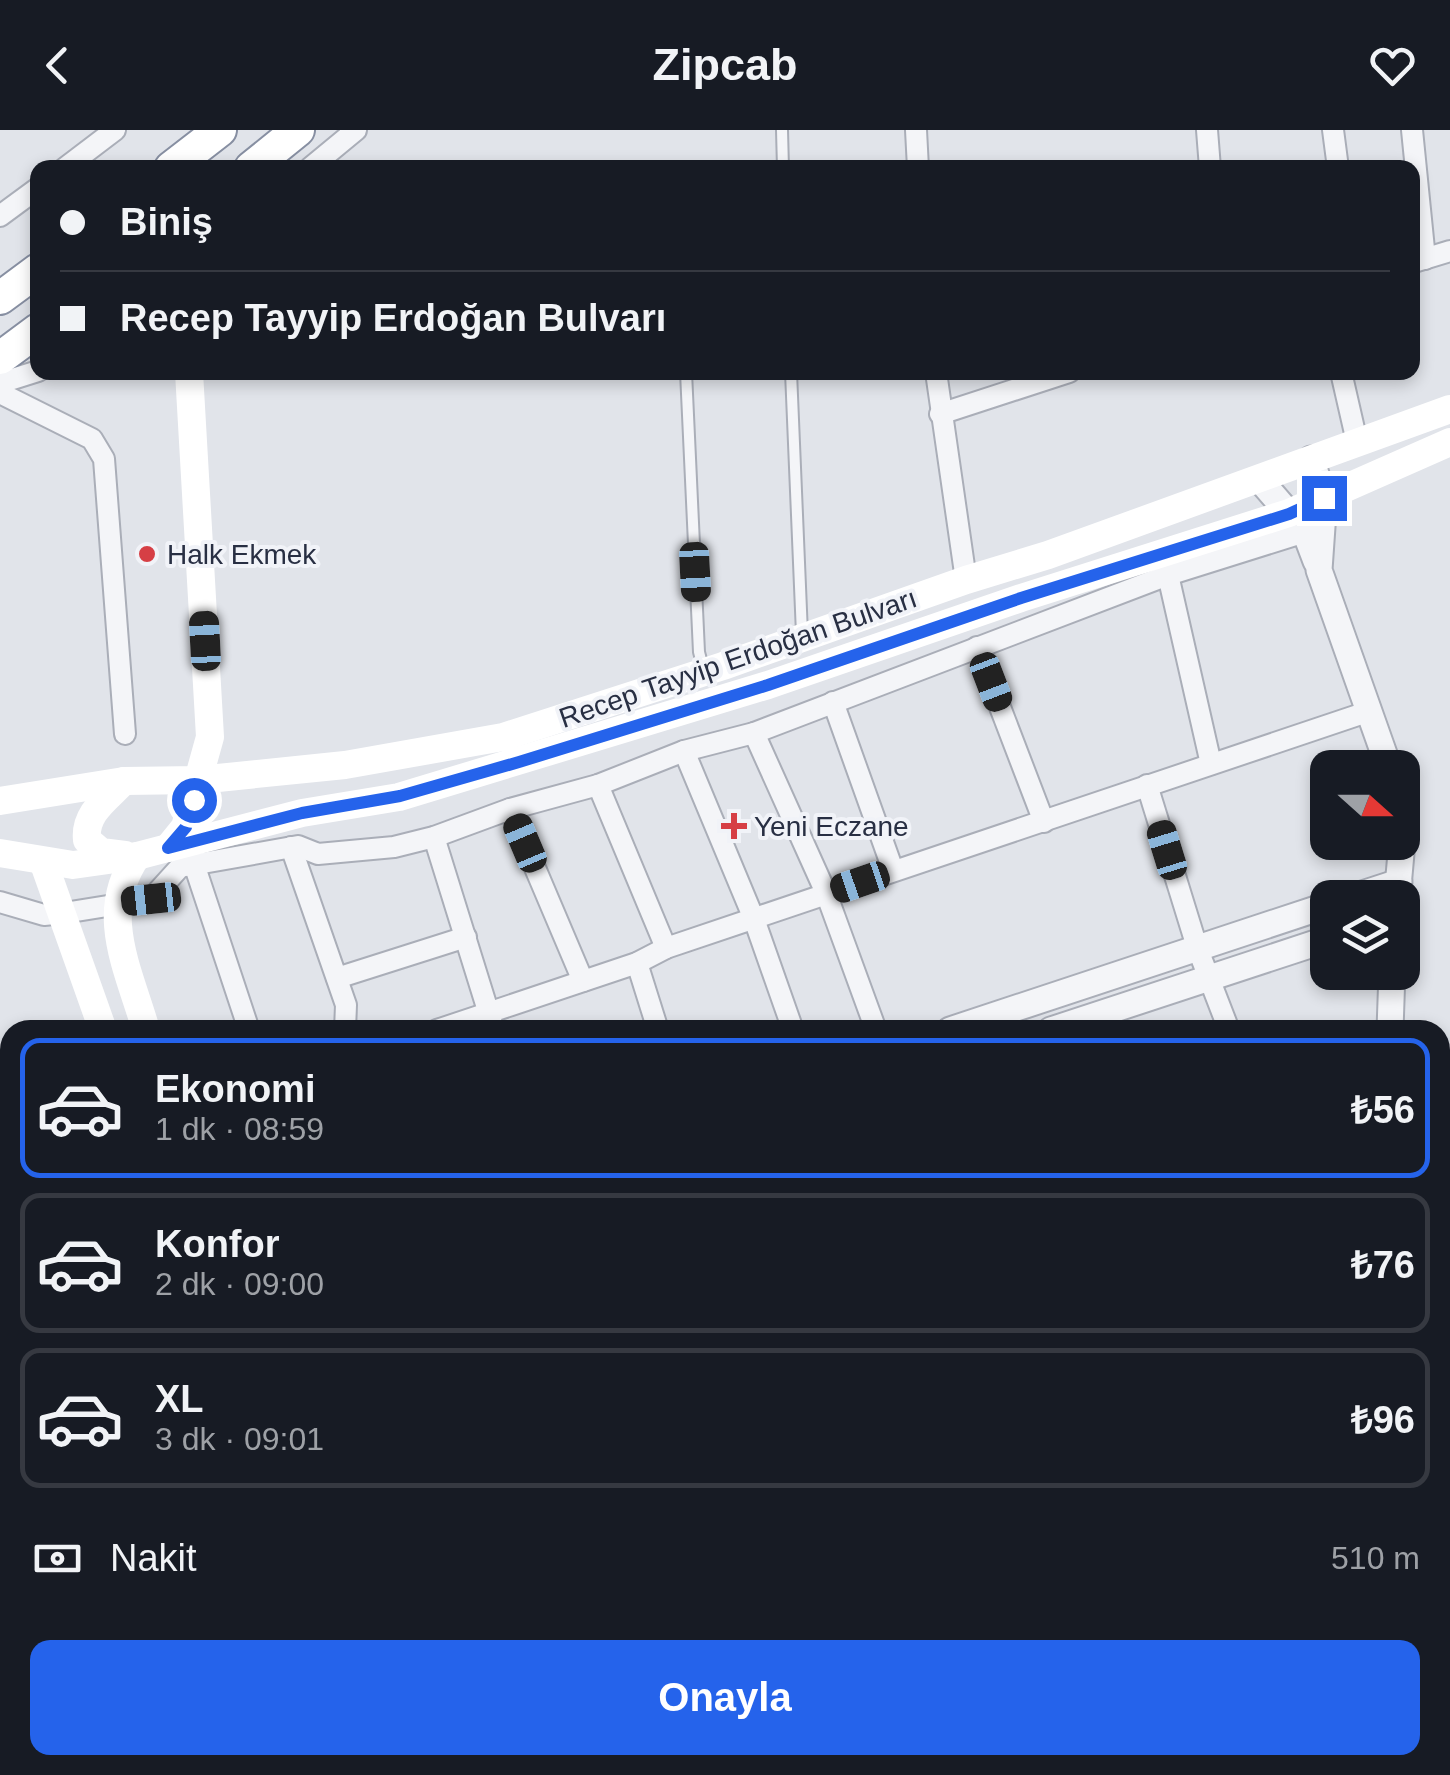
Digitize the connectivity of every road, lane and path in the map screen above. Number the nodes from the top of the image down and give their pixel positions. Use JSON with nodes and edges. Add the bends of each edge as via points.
{"nodes":[{"id":1,"x":115,"y":130,"type":"edge"},
{"id":2,"x":220,"y":130,"type":"edge"},
{"id":3,"x":298,"y":130,"type":"edge"},
{"id":4,"x":356,"y":130,"type":"edge"},
{"id":5,"x":782,"y":130,"type":"edge"},
{"id":6,"x":916,"y":130,"type":"edge"},
{"id":7,"x":1207,"y":130,"type":"edge"},
{"id":8,"x":1334,"y":130,"type":"edge"},
{"id":9,"x":1412,"y":130,"type":"edge"},
{"id":10,"x":76,"y":160,"type":"edge"},
{"id":11,"x":182,"y":160,"type":"edge"},
{"id":12,"x":261,"y":160,"type":"edge"},
{"id":13,"x":320,"y":160,"type":"edge"},
{"id":14,"x":784,"y":160,"type":"edge"},
{"id":15,"x":918,"y":160,"type":"edge"},
{"id":16,"x":1209,"y":160,"type":"edge"},
{"id":17,"x":1337,"y":160,"type":"edge"},
{"id":18,"x":1414,"y":160,"type":"edge"},
{"id":19,"x":30,"y":194,"type":"edge"},
{"id":20,"x":0,"y":216,"type":"edge"},
{"id":21,"x":1450,"y":251,"type":"edge"},
{"id":22,"x":1420,"y":261,"type":"edge"},
{"id":23,"x":30,"y":276,"type":"edge"},
{"id":24,"x":0,"y":298,"type":"edge"},
{"id":25,"x":30,"y":336,"type":"edge"},
{"id":26,"x":0,"y":358,"type":"edge"},
{"id":27,"x":30,"y":374,"type":"edge"},
{"id":28,"x":189,"y":380,"type":"edge"},
{"id":29,"x":686,"y":380,"type":"edge"},
{"id":30,"x":792,"y":380,"type":"edge"},
{"id":31,"x":937,"y":380,"type":"edge"},
{"id":32,"x":1045,"y":380,"type":"edge"},
{"id":33,"x":1343,"y":380,"type":"edge"},
{"id":34,"x":0,"y":383,"type":"edge"},
{"id":35,"x":0,"y":393,"type":"edge"},
{"id":36,"x":1450,"y":409,"type":"edge"},
{"id":37,"x":940,"y":414,"type":"junction"},
{"id":38,"x":1357,"y":442,"type":"junction"},
{"id":39,"x":1450,"y":442,"type":"edge"},
{"id":40,"x":1311,"y":459,"type":"junction"},
{"id":41,"x":1260,"y":480,"type":"junction"},
{"id":42,"x":1324,"y":498,"type":"junction"},
{"id":43,"x":1297,"y":523,"type":"junction"},
{"id":44,"x":1319,"y":570,"type":"junction"},
{"id":45,"x":1168,"y":576,"type":"junction"},
{"id":46,"x":966,"y":580,"type":"junction"},
{"id":47,"x":802,"y":640,"type":"junction"},
{"id":48,"x":978,"y":647,"type":"junction"},
{"id":49,"x":704,"y":672,"type":"junction"},
{"id":50,"x":834,"y":702,"type":"junction"},
{"id":51,"x":1367,"y":712,"type":"junction"},
{"id":52,"x":754,"y":733,"type":"junction"},
{"id":53,"x":126,"y":734,"type":"dead end"},
{"id":54,"x":1382,"y":750,"type":"edge"},
{"id":55,"x":684,"y":751,"type":"junction"},
{"id":56,"x":1211,"y":764,"type":"junction"},
{"id":57,"x":198,"y":780,"type":"junction"},
{"id":58,"x":124,"y":781,"type":"junction"},
{"id":59,"x":598,"y":785,"type":"junction"},
{"id":60,"x":1148,"y":786,"type":"junction"},
{"id":61,"x":0,"y":800,"type":"edge"},
{"id":62,"x":510,"y":808,"type":"junction"},
{"id":63,"x":1044,"y":822,"type":"junction"},
{"id":64,"x":434,"y":837,"type":"junction"},
{"id":65,"x":292,"y":847,"type":"junction"},
{"id":66,"x":168,"y":848,"type":"junction"},
{"id":67,"x":0,"y":852,"type":"edge"},
{"id":68,"x":137,"y":856,"type":"junction"},
{"id":69,"x":43,"y":861,"type":"junction"},
{"id":70,"x":194,"y":864,"type":"junction"},
{"id":71,"x":894,"y":870,"type":"junction"},
{"id":72,"x":826,"y":894,"type":"junction"},
{"id":73,"x":0,"y":902,"type":"edge"},
{"id":74,"x":116,"y":903,"type":"junction"},
{"id":75,"x":1310,"y":911,"type":"edge"},
{"id":76,"x":64,"y":914,"type":"junction"},
{"id":77,"x":754,"y":918,"type":"junction"},
{"id":78,"x":466,"y":938,"type":"junction"},
{"id":79,"x":1310,"y":944,"type":"edge"},
{"id":80,"x":1197,"y":946,"type":"junction"},
{"id":81,"x":666,"y":948,"type":"junction"},
{"id":82,"x":637,"y":964,"type":"junction"},
{"id":83,"x":337,"y":978,"type":"junction"},
{"id":84,"x":1208,"y":978,"type":"junction"},
{"id":85,"x":583,"y":980,"type":"junction"},
{"id":86,"x":1391,"y":990,"type":"edge"},
{"id":87,"x":100,"y":1020,"type":"edge"},
{"id":88,"x":143,"y":1020,"type":"edge"},
{"id":89,"x":246,"y":1020,"type":"edge"},
{"id":90,"x":345,"y":1020,"type":"edge"},
{"id":91,"x":491,"y":1020,"type":"edge"},
{"id":92,"x":493,"y":1020,"type":"edge"},
{"id":93,"x":655,"y":1020,"type":"edge"},
{"id":94,"x":789,"y":1020,"type":"edge"},
{"id":95,"x":872,"y":1020,"type":"edge"},
{"id":96,"x":979,"y":1020,"type":"edge"},
{"id":97,"x":1080,"y":1020,"type":"edge"},
{"id":98,"x":1224,"y":1020,"type":"edge"},
{"id":99,"x":1390,"y":1020,"type":"edge"}],
"edges":[{"from":1,"to":10,"type":"street"},
{"from":2,"to":11,"type":"highway"},
{"from":3,"to":12,"type":"highway"},
{"from":4,"to":13,"type":"street"},
{"from":5,"to":14,"type":"lane"},
{"from":6,"to":15,"type":"street"},
{"from":7,"to":16,"type":"street"},
{"from":8,"to":17,"type":"street"},
{"from":9,"to":18,"type":"street"},
{"from":19,"to":20,"type":"street"},
{"from":21,"to":22,"type":"street"},
{"from":23,"to":24,"type":"highway"},
{"from":25,"to":26,"type":"highway"},
{"from":27,"to":34,"type":"street"},
{"from":28,"to":57,"type":"main road","via":[[210,737]]},
{"from":29,"to":49,"type":"lane"},
{"from":30,"to":47,"type":"lane"},
{"from":31,"to":37,"type":"street"},
{"from":32,"to":37,"type":"street"},
{"from":33,"to":38,"type":"street"},
{"from":35,"to":53,"type":"street","via":[[92,439],[104,460]]},
{"from":36,"to":38,"type":"main road","name":"Recep Tayyip Erdoğan Bulvarı"},
{"from":37,"to":46,"type":"street"},
{"from":38,"to":40,"type":"main road","name":"Recep Tayyip Erdoğan Bulvarı"},
{"from":39,"to":42,"type":"main road","name":"Recep Tayyip Erdoğan Bulvarı"},
{"from":40,"to":41,"type":"main road","name":"Recep Tayyip Erdoğan Bulvarı"},
{"from":40,"to":42,"type":"street"},
{"from":41,"to":43,"type":"street"},
{"from":41,"to":46,"type":"main road","name":"Recep Tayyip Erdoğan Bulvarı"},
{"from":42,"to":43,"type":"main road","name":"Recep Tayyip Erdoğan Bulvarı"},
{"from":42,"to":44,"type":"street"},
{"from":43,"to":44,"type":"street"},
{"from":43,"to":45,"type":"street"},
{"from":43,"to":66,"type":"main road","name":"Recep Tayyip Erdoğan Bulvarı","via":[[1021,598],[519,762]]},
{"from":44,"to":51,"type":"street"},
{"from":45,"to":48,"type":"street"},
{"from":45,"to":56,"type":"street"},
{"from":46,"to":47,"type":"main road","name":"Recep Tayyip Erdoğan Bulvarı"},
{"from":47,"to":49,"type":"main road","name":"Recep Tayyip Erdoğan Bulvarı"},
{"from":48,"to":50,"type":"street"},
{"from":48,"to":63,"type":"street"},
{"from":49,"to":57,"type":"main road","name":"Recep Tayyip Erdoğan Bulvarı","via":[[503,737],[345,765]]},
{"from":50,"to":52,"type":"street"},
{"from":50,"to":71,"type":"street"},
{"from":51,"to":54,"type":"street"},
{"from":51,"to":56,"type":"street"},
{"from":52,"to":55,"type":"street"},
{"from":52,"to":72,"type":"street"},
{"from":55,"to":59,"type":"street"},
{"from":55,"to":77,"type":"street"},
{"from":56,"to":60,"type":"street"},
{"from":57,"to":58,"type":"main road","name":"Recep Tayyip Erdoğan Bulvarı"},
{"from":57,"to":66,"type":"main road","via":[[186,827]]},
{"from":58,"to":61,"type":"main road","name":"Recep Tayyip Erdoğan Bulvarı"},
{"from":58,"to":68,"type":"main road","via":[[88,818],[87,840],[101,852]]},
{"from":59,"to":62,"type":"street"},
{"from":59,"to":81,"type":"street"},
{"from":60,"to":63,"type":"street"},
{"from":60,"to":80,"type":"street"},
{"from":62,"to":64,"type":"street"},
{"from":62,"to":85,"type":"street"},
{"from":63,"to":71,"type":"street"},
{"from":64,"to":65,"type":"street","via":[[318,854]]},
{"from":64,"to":78,"type":"street"},
{"from":65,"to":70,"type":"street"},
{"from":65,"to":83,"type":"street"},
{"from":66,"to":68,"type":"main road","name":"Recep Tayyip Erdoğan Bulvarı"},
{"from":67,"to":69,"type":"main road","name":"Recep Tayyip Erdoğan Bulvarı"},
{"from":68,"to":69,"type":"main road","name":"Recep Tayyip Erdoğan Bulvarı","via":[[73,865]]},
{"from":68,"to":74,"type":"main road"},
{"from":69,"to":76,"type":"main road"},
{"from":70,"to":74,"type":"street","via":[[180,867],[151,899]]},
{"from":70,"to":89,"type":"street"},
{"from":71,"to":72,"type":"street"},
{"from":72,"to":77,"type":"street"},
{"from":72,"to":95,"type":"street"},
{"from":73,"to":76,"type":"street"},
{"from":74,"to":76,"type":"street"},
{"from":74,"to":88,"type":"main road","via":[[116,926]]},
{"from":75,"to":80,"type":"street"},
{"from":76,"to":87,"type":"main road"},
{"from":77,"to":81,"type":"street"},
{"from":77,"to":94,"type":"street"},
{"from":78,"to":83,"type":"street"},
{"from":78,"to":91,"type":"street"},
{"from":79,"to":84,"type":"street"},
{"from":80,"to":84,"type":"street"},
{"from":80,"to":96,"type":"street"},
{"from":81,"to":82,"type":"street"},
{"from":82,"to":85,"type":"street"},
{"from":82,"to":93,"type":"street"},
{"from":83,"to":90,"type":"street"},
{"from":84,"to":97,"type":"street"},
{"from":84,"to":98,"type":"street"},
{"from":85,"to":92,"type":"street"},
{"from":86,"to":99,"type":"street"}]}
